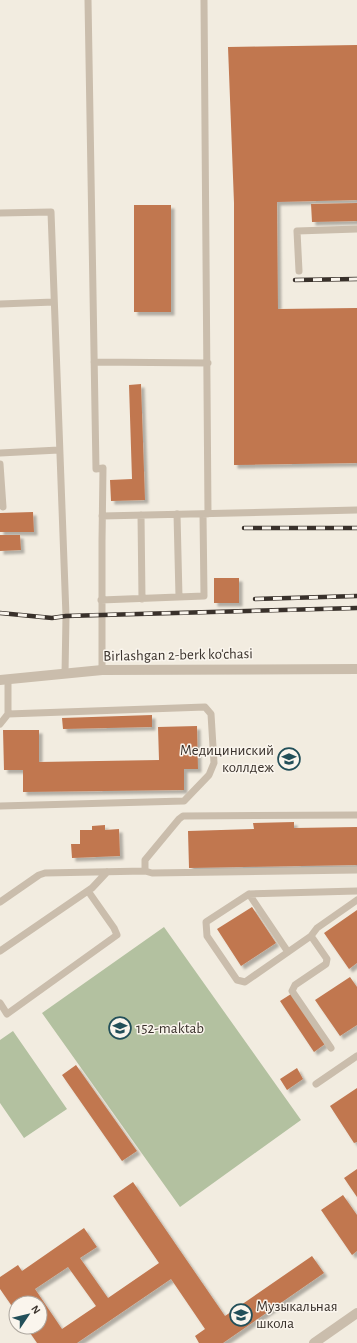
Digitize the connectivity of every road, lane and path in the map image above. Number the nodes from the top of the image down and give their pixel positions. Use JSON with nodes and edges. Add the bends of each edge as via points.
{"nodes":[{"id":1,"x":88,"y":0,"type":"edge"},
{"id":2,"x":204,"y":0,"type":"edge"},
{"id":3,"x":0,"y":213,"type":"edge"},
{"id":4,"x":357,"y":229,"type":"edge"},
{"id":5,"x":299,"y":271,"type":"dead end"},
{"id":6,"x":54,"y":302,"type":"junction"},
{"id":7,"x":0,"y":304,"type":"edge"},
{"id":8,"x":94,"y":362,"type":"junction"},
{"id":9,"x":208,"y":363,"type":"junction"},
{"id":10,"x":59,"y":450,"type":"junction"},
{"id":11,"x":0,"y":453,"type":"edge"},
{"id":12,"x":0,"y":464,"type":"edge"},
{"id":13,"x":2,"y":507,"type":"dead end"},
{"id":14,"x":357,"y":510,"type":"edge"},
{"id":15,"x":177,"y":514,"type":"junction"},
{"id":16,"x":206,"y":514,"type":"junction"},
{"id":17,"x":141,"y":515,"type":"junction"},
{"id":18,"x":102,"y":516,"type":"junction"},
{"id":19,"x":179,"y":597,"type":"junction"},
{"id":20,"x":142,"y":599,"type":"junction"},
{"id":21,"x":101,"y":600,"type":"junction"},
{"id":22,"x":357,"y":668,"type":"edge"},
{"id":23,"x":102,"y":670,"type":"junction"},
{"id":24,"x":65,"y":674,"type":"junction"},
{"id":25,"x":4,"y":679,"type":"edge"},
{"id":26,"x":8,"y":714,"type":"junction"},
{"id":27,"x":0,"y":724,"type":"edge"},
{"id":28,"x":0,"y":806,"type":"edge"},
{"id":29,"x":357,"y":815,"type":"edge"},
{"id":30,"x":145,"y":870,"type":"junction"},
{"id":31,"x":357,"y":870,"type":"edge"},
{"id":32,"x":106,"y":872,"type":"junction"},
{"id":33,"x":88,"y":891,"type":"junction"},
{"id":34,"x":357,"y":891,"type":"edge"},
{"id":35,"x":249,"y":894,"type":"junction"},
{"id":36,"x":357,"y":900,"type":"edge"},
{"id":37,"x":0,"y":902,"type":"edge"},
{"id":38,"x":311,"y":936,"type":"junction"},
{"id":39,"x":0,"y":951,"type":"edge"},
{"id":40,"x":288,"y":952,"type":"junction"},
{"id":41,"x":0,"y":1003,"type":"edge"},
{"id":42,"x":332,"y":1048,"type":"dead end"},
{"id":43,"x":357,"y":1056,"type":"edge"},
{"id":44,"x":316,"y":1084,"type":"dead end"},
{"id":45,"x":357,"y":1313,"type":"edge"},
{"id":46,"x":314,"y":1343,"type":"edge"}],
"edges":[{"from":1,"to":8,"type":"lane"},
{"from":2,"to":9,"type":"lane"},
{"from":3,"to":6,"type":"lane","via":[[51,212]]},
{"from":4,"to":5,"type":"lane","via":[[297,231]]},
{"from":6,"to":7,"type":"lane"},
{"from":6,"to":10,"type":"lane"},
{"from":8,"to":9,"type":"lane"},
{"from":8,"to":18,"type":"lane","via":[[96,469],[103,468]]},
{"from":9,"to":16,"type":"lane"},
{"from":10,"to":11,"type":"lane"},
{"from":10,"to":24,"type":"lane","via":[[66,616]]},
{"from":12,"to":13,"type":"lane"},
{"from":14,"to":16,"type":"lane"},
{"from":15,"to":16,"type":"lane"},
{"from":15,"to":17,"type":"lane"},
{"from":15,"to":19,"type":"lane"},
{"from":16,"to":19,"type":"lane","via":[[204,596]]},
{"from":17,"to":18,"type":"lane"},
{"from":17,"to":20,"type":"lane"},
{"from":18,"to":21,"type":"lane"},
{"from":19,"to":20,"type":"lane"},
{"from":20,"to":21,"type":"lane"},
{"from":21,"to":23,"type":"lane"},
{"from":22,"to":23,"type":"street","name":"Birlashgan 2-berk ko'chasi"},
{"from":23,"to":24,"type":"street","name":"Birlashgan 2-berk ko'chasi"},
{"from":24,"to":25,"type":"street","name":"Birlashgan 2-berk ko'chasi"},
{"from":25,"to":26,"type":"lane"},
{"from":26,"to":27,"type":"lane"},
{"from":26,"to":28,"type":"lane","via":[[205,706],[212,714],[214,763],[209,775],[184,801]]},
{"from":29,"to":30,"type":"lane","via":[[184,816],[145,860]]},
{"from":30,"to":31,"type":"lane","via":[[152,873]]},
{"from":30,"to":32,"type":"lane"},
{"from":32,"to":33,"type":"lane"},
{"from":32,"to":37,"type":"lane","via":[[39,874]]},
{"from":33,"to":39,"type":"lane"},
{"from":33,"to":41,"type":"lane","via":[[117,935],[8,1014]]},
{"from":34,"to":35,"type":"lane"},
{"from":35,"to":40,"type":"lane"},
{"from":35,"to":40,"type":"lane","via":[[206,922],[207,936],[237,980],[245,982]]},
{"from":36,"to":38,"type":"lane","via":[[317,928]]},
{"from":38,"to":40,"type":"lane"},
{"from":38,"to":42,"type":"lane","via":[[327,959],[326,964],[295,985],[292,991]]},
{"from":43,"to":44,"type":"lane"},
{"from":45,"to":46,"type":"street"}]}
